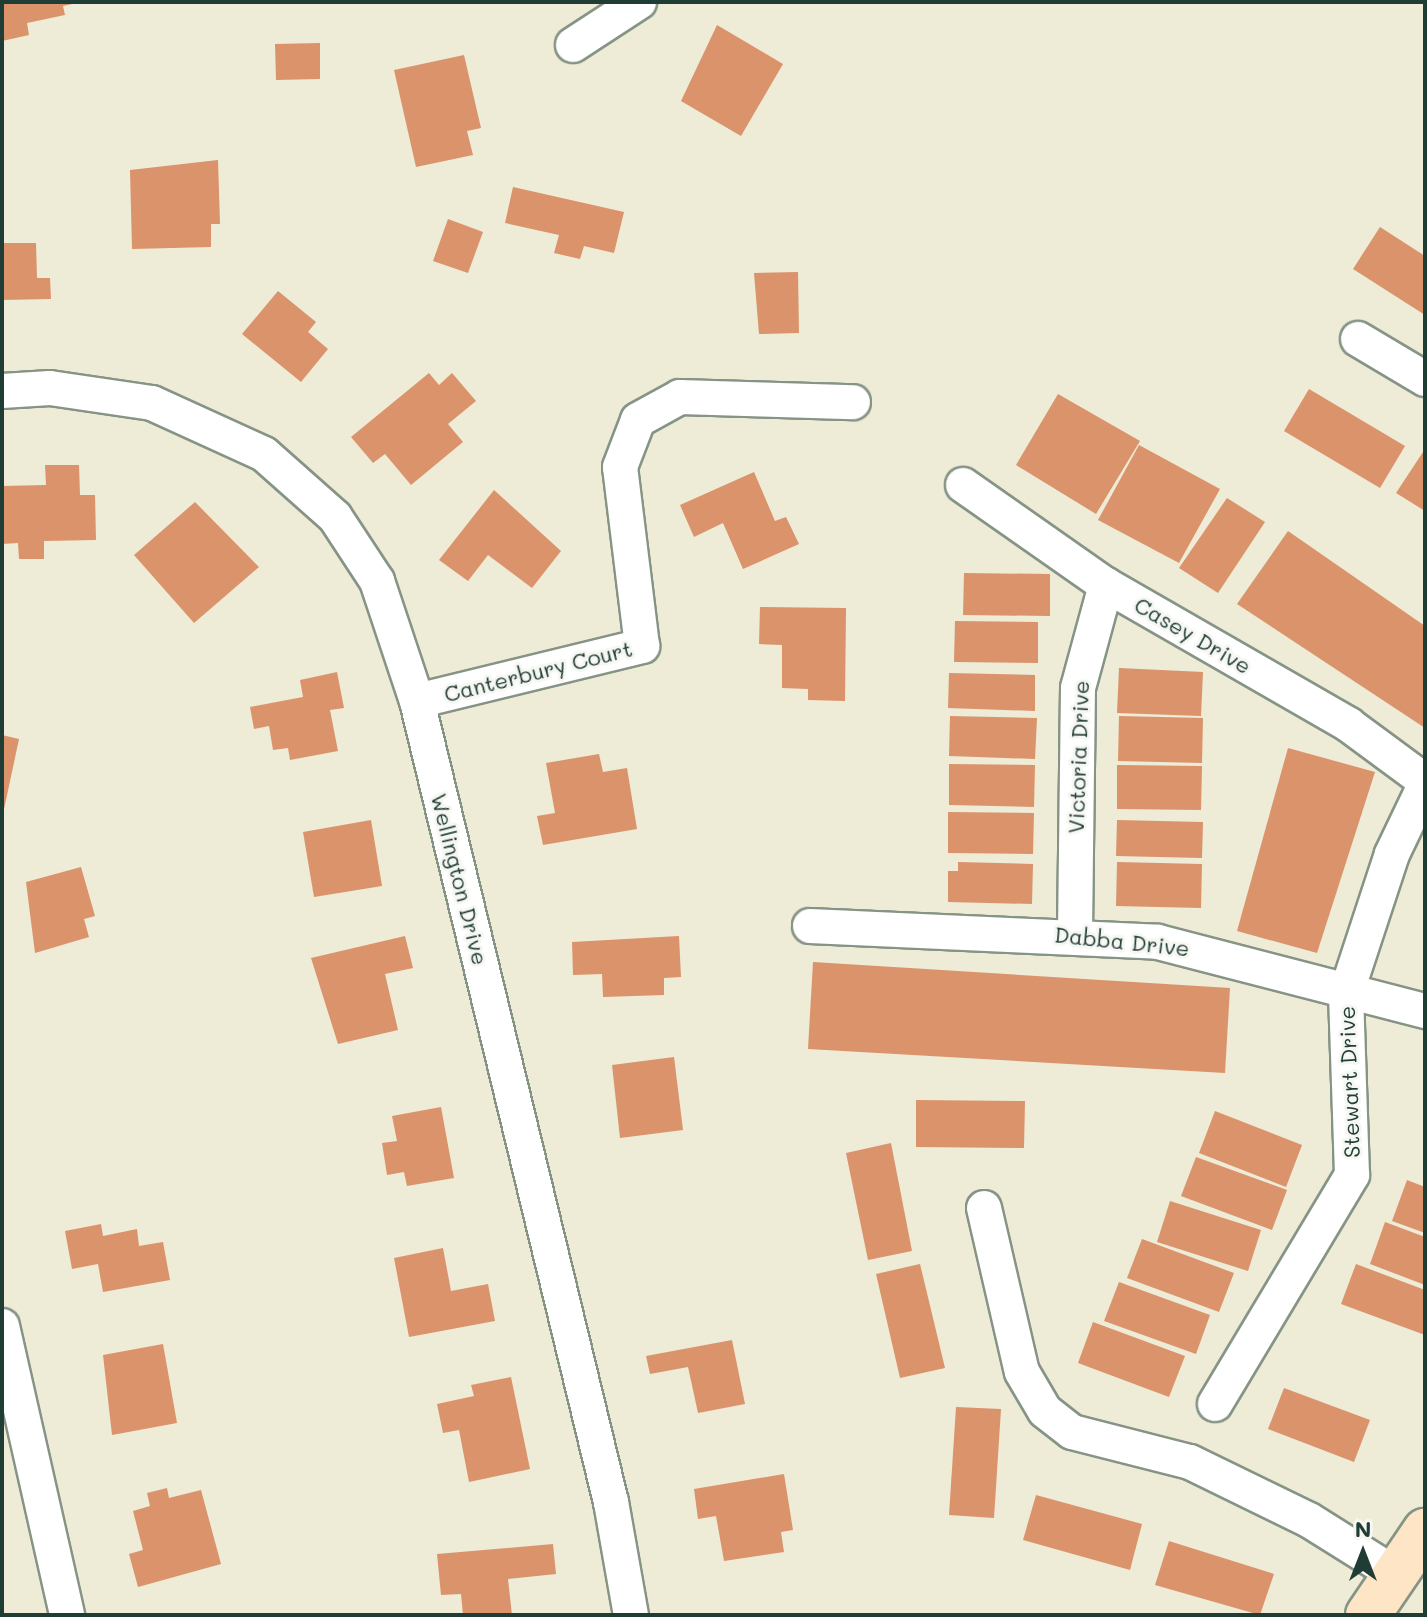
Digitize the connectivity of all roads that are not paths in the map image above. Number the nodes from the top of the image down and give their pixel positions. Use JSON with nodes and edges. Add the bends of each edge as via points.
{"nodes":[{"id":1,"x":639,"y":2,"type":"edge"},
{"id":2,"x":573,"y":45,"type":"dead end"},
{"id":3,"x":1358,"y":339,"type":"dead end"},
{"id":4,"x":1425,"y":379,"type":"edge"},
{"id":5,"x":2,"y":391,"type":"edge"},
{"id":6,"x":853,"y":402,"type":"dead end"},
{"id":7,"x":963,"y":485,"type":"dead end"},
{"id":8,"x":1106,"y":585,"type":"junction"},
{"id":9,"x":417,"y":701,"type":"junction"},
{"id":10,"x":1425,"y":783,"type":"edge"},
{"id":11,"x":810,"y":926,"type":"dead end"},
{"id":12,"x":1075,"y":933,"type":"junction"},
{"id":13,"x":1346,"y":994,"type":"junction"},
{"id":14,"x":1425,"y":1011,"type":"edge"},
{"id":15,"x":984,"y":1208,"type":"dead end"},
{"id":16,"x":2,"y":1326,"type":"edge"},
{"id":17,"x":1215,"y":1404,"type":"dead end"},
{"id":18,"x":1425,"y":1531,"type":"edge"},
{"id":19,"x":1395,"y":1574,"type":"junction"},
{"id":20,"x":67,"y":1615,"type":"edge"},
{"id":21,"x":631,"y":1615,"type":"edge"},
{"id":22,"x":1368,"y":1615,"type":"edge"}],
"edges":[{"from":1,"to":2,"type":"street"},
{"from":3,"to":4,"type":"street"},
{"from":5,"to":9,"type":"street","name":"Wellington Drive","via":[[50,388],[152,403],[264,454],[335,517],[377,581]]},
{"from":6,"to":9,"type":"street","name":"Canterbury Court","via":[[680,397],[638,420],[620,467],[642,646]]},
{"from":7,"to":8,"type":"street","name":"Casey Drive"},
{"from":8,"to":10,"type":"street","name":"Casey Drive","via":[[1349,725]]},
{"from":8,"to":12,"type":"street","name":"Victoria Drive","via":[[1078,688]]},
{"from":9,"to":21,"type":"street","name":"Wellington Drive","via":[[611,1502]]},
{"from":10,"to":13,"type":"street","name":"Stewart Drive","via":[[1392,854]]},
{"from":11,"to":12,"type":"street","name":"Dabba Drive"},
{"from":12,"to":13,"type":"street","name":"Dabba Drive","via":[[1219,953]]},
{"from":13,"to":14,"type":"street","name":"Dabba Drive"},
{"from":13,"to":17,"type":"street","name":"Stewart Drive","via":[[1352,1175]]},
{"from":15,"to":19,"type":"street","via":[[1022,1372],[1045,1411],[1072,1432],[1190,1462],[1309,1520]]},
{"from":16,"to":20,"type":"street"},
{"from":18,"to":19,"type":"street"},
{"from":19,"to":22,"type":"street"}]}
